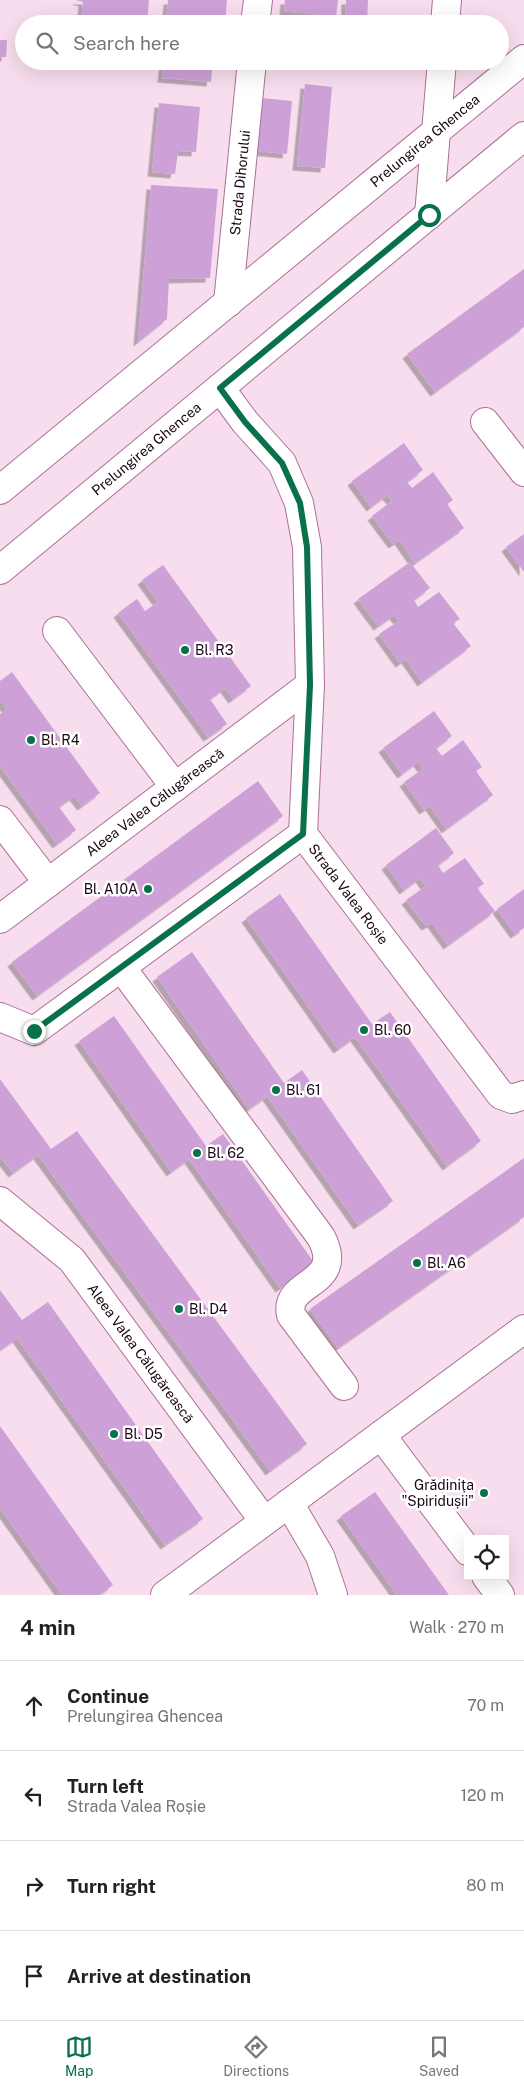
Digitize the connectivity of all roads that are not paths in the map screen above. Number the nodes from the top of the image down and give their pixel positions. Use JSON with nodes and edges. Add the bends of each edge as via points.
{"nodes":[{"id":1,"x":258,"y":0,"type":"edge"},
{"id":2,"x":447,"y":0,"type":"edge"},
{"id":3,"x":256,"y":15,"type":"edge"},
{"id":4,"x":446,"y":15,"type":"edge"},
{"id":5,"x":524,"y":59,"type":"edge"},
{"id":6,"x":251,"y":70,"type":"edge"},
{"id":7,"x":441,"y":70,"type":"edge"},
{"id":8,"x":436,"y":132,"type":"junction"},
{"id":9,"x":524,"y":136,"type":"edge"},
{"id":10,"x":429,"y":215,"type":"junction"},
{"id":11,"x":228,"y":303,"type":"junction"},
{"id":12,"x":220,"y":388,"type":"junction"},
{"id":13,"x":485,"y":422,"type":"dead end"},
{"id":14,"x":524,"y":472,"type":"edge"},
{"id":15,"x":0,"y":490,"type":"edge"},
{"id":16,"x":0,"y":570,"type":"edge"},
{"id":17,"x":57,"y":631,"type":"dead end"},
{"id":18,"x":310,"y":685,"type":"junction"},
{"id":19,"x":175,"y":787,"type":"junction"},
{"id":20,"x":0,"y":820,"type":"edge"},
{"id":21,"x":303,"y":834,"type":"junction"},
{"id":22,"x":48,"y":883,"type":"junction"},
{"id":23,"x":0,"y":919,"type":"edge"},
{"id":24,"x":121,"y":967,"type":"junction"},
{"id":25,"x":0,"y":1017,"type":"edge"},
{"id":26,"x":524,"y":1095,"type":"edge"},
{"id":27,"x":0,"y":1202,"type":"edge"},
{"id":28,"x":524,"y":1329,"type":"edge"},
{"id":29,"x":344,"y":1386,"type":"dead end"},
{"id":30,"x":381,"y":1435,"type":"junction"},
{"id":31,"x":289,"y":1503,"type":"junction"},
{"id":32,"x":264,"y":1521,"type":"junction"},
{"id":33,"x":464,"y":1546,"type":"edge"},
{"id":34,"x":489,"y":1580,"type":"edge"},
{"id":35,"x":165,"y":1595,"type":"edge"},
{"id":36,"x":333,"y":1595,"type":"edge"},
{"id":37,"x":500,"y":1595,"type":"edge"}],
"edges":[{"from":1,"to":3,"type":"street"},
{"from":2,"to":4,"type":"street"},
{"from":5,"to":8,"type":"street","name":"Prelungirea Ghencea"},
{"from":6,"to":11,"type":"street","name":"Strada Dihorului"},
{"from":7,"to":8,"type":"street"},
{"from":8,"to":10,"type":"street"},
{"from":8,"to":11,"type":"street","name":"Prelungirea Ghencea"},
{"from":9,"to":10,"type":"street","name":"Prelungirea Ghencea"},
{"from":10,"to":12,"type":"street","name":"Prelungirea Ghencea"},
{"from":11,"to":15,"type":"street","name":"Prelungirea Ghencea"},
{"from":12,"to":16,"type":"street","name":"Prelungirea Ghencea"},
{"from":12,"to":18,"type":"street","name":"Strada Valea Roșie","via":[[282,463],[300,503],[307,547]]},
{"from":13,"to":14,"type":"street"},
{"from":17,"to":19,"type":"street"},
{"from":18,"to":19,"type":"street","name":"Aleea Valea Călugărească"},
{"from":18,"to":21,"type":"street","name":"Strada Valea Roșie"},
{"from":19,"to":22,"type":"street","name":"Aleea Valea Călugărească"},
{"from":20,"to":22,"type":"street"},
{"from":21,"to":24,"type":"street"},
{"from":21,"to":26,"type":"street","name":"Strada Valea Roșie","via":[[501,1094],[512,1099]]},
{"from":22,"to":23,"type":"street","name":"Aleea Valea Călugărească"},
{"from":24,"to":25,"type":"street","via":[[34,1031]]},
{"from":24,"to":29,"type":"street","via":[[328,1250],[322,1275],[291,1297],[289,1306],[291,1315]]},
{"from":27,"to":32,"type":"street","name":"Aleea Valea Călugărească","via":[[72,1260]]},
{"from":28,"to":30,"type":"street"},
{"from":30,"to":31,"type":"street"},
{"from":30,"to":33,"type":"street"},
{"from":31,"to":32,"type":"street"},
{"from":31,"to":36,"type":"street","via":[[320,1556]]},
{"from":32,"to":35,"type":"street"},
{"from":34,"to":37,"type":"street"}]}
